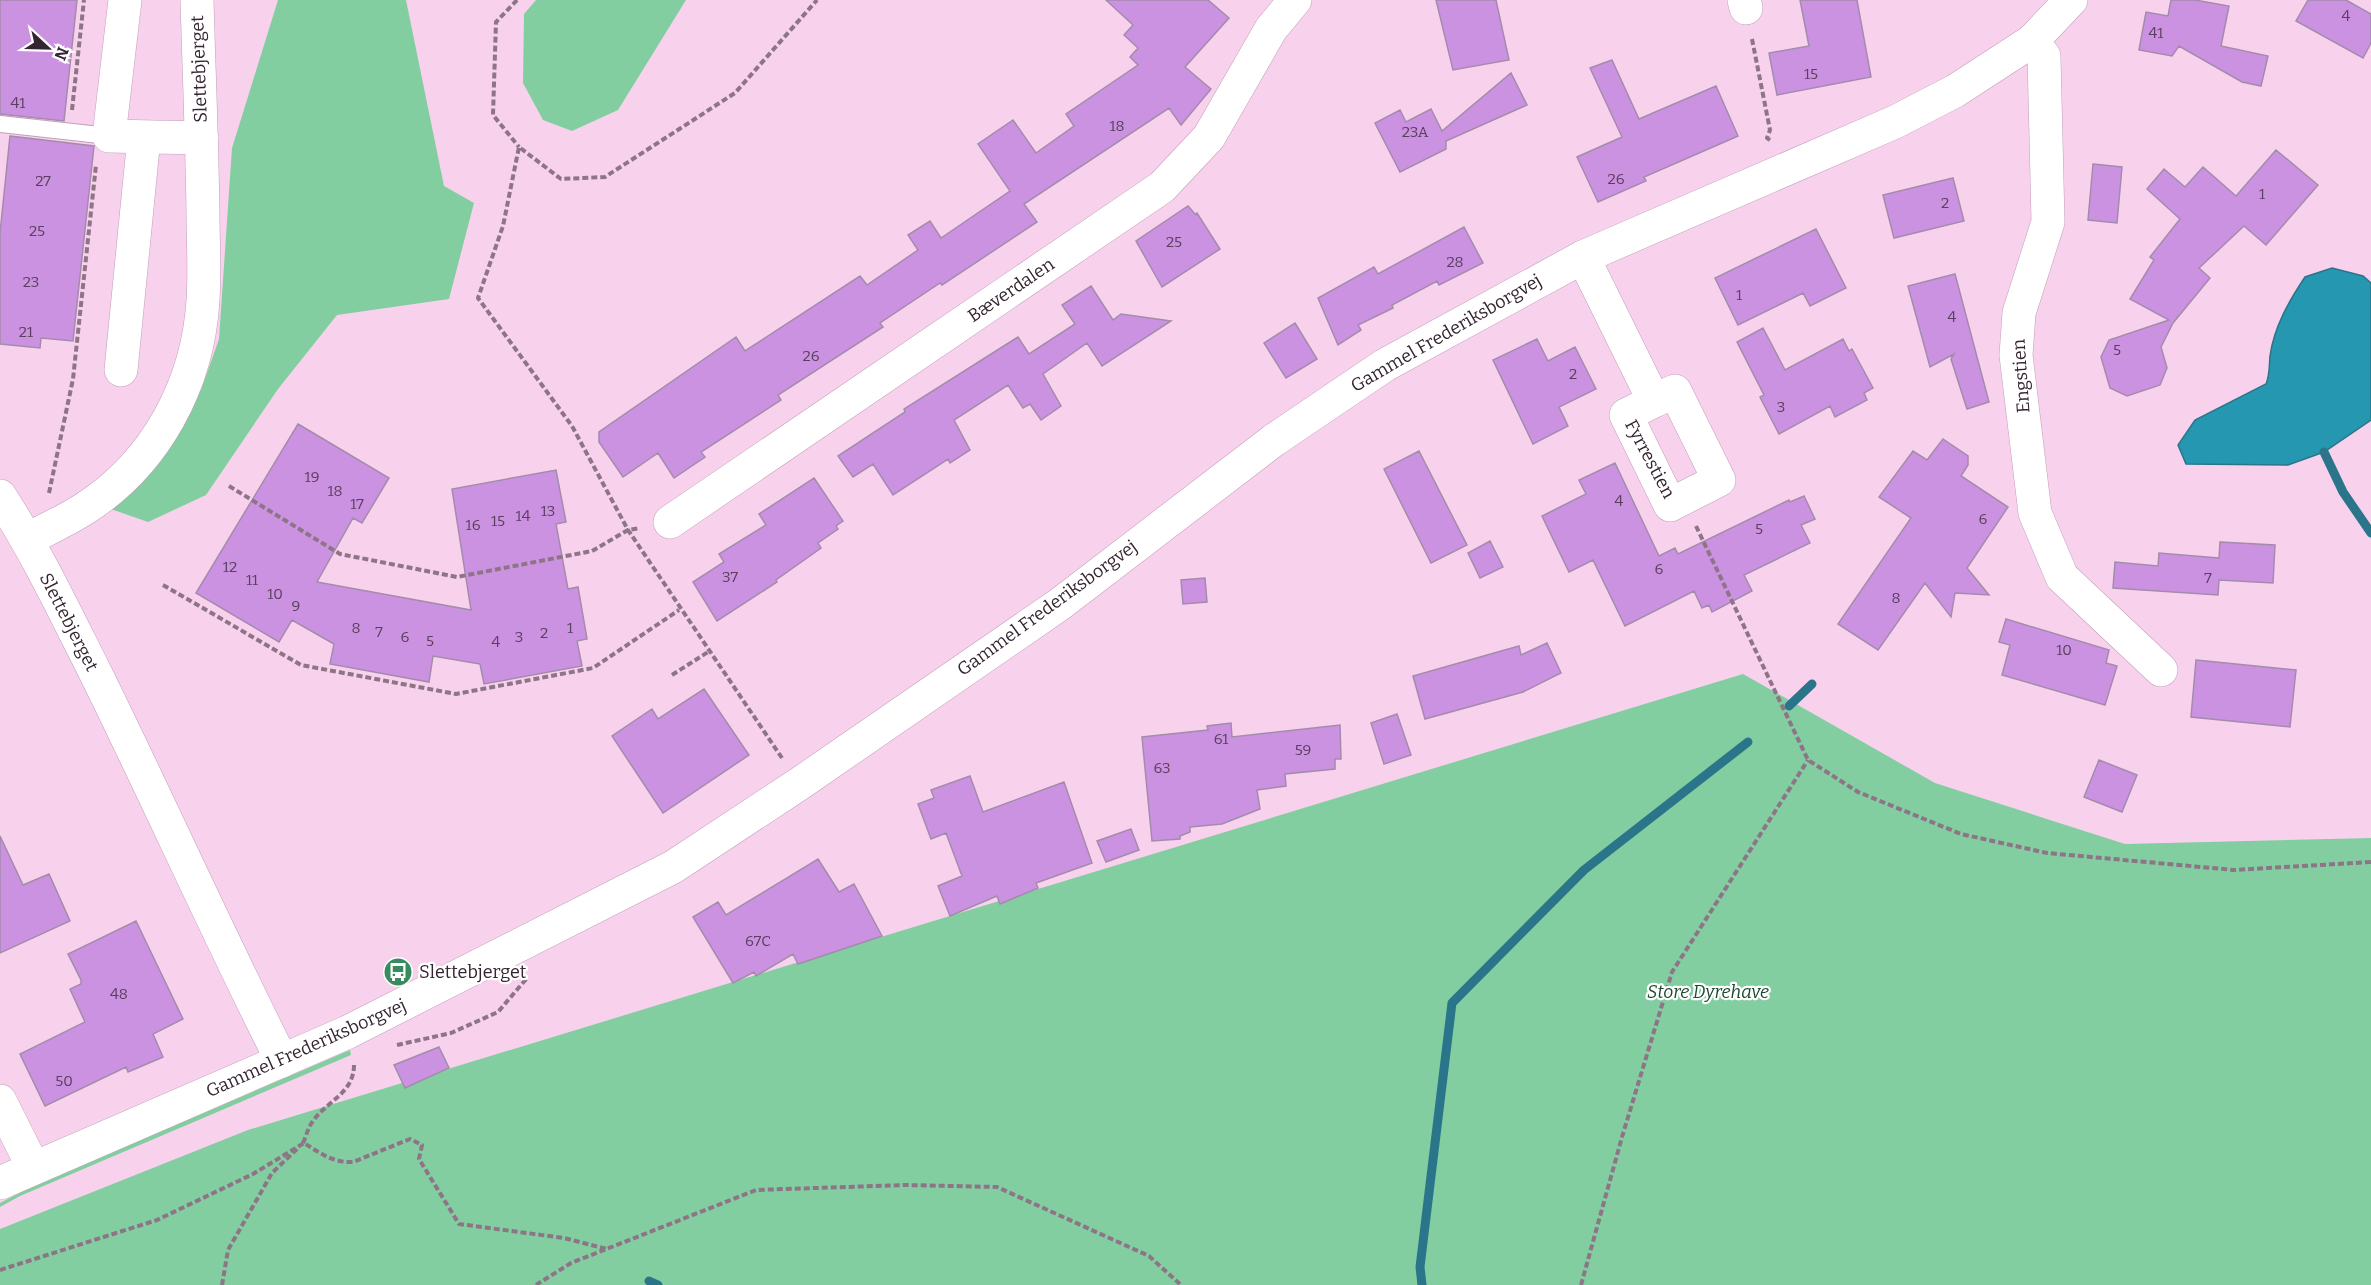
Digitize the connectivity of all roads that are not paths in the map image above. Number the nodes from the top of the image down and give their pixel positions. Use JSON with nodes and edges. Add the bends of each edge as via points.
{"nodes":[{"id":1,"x":125,"y":0,"type":"edge"},
{"id":2,"x":197,"y":0,"type":"edge"},
{"id":3,"x":1295,"y":0,"type":"edge"},
{"id":4,"x":2071,"y":0,"type":"edge"},
{"id":5,"x":2032,"y":41,"type":"junction"},
{"id":6,"x":0,"y":124,"type":"edge"},
{"id":7,"x":104,"y":136,"type":"junction"},
{"id":8,"x":144,"y":137,"type":"junction"},
{"id":9,"x":202,"y":138,"type":"junction"},
{"id":10,"x":1583,"y":257,"type":"junction"},
{"id":11,"x":121,"y":370,"type":"dead end"},
{"id":12,"x":1654,"y":401,"type":"junction"},
{"id":13,"x":0,"y":496,"type":"edge"},
{"id":14,"x":670,"y":522,"type":"road end"},
{"id":15,"x":40,"y":532,"type":"junction"},
{"id":16,"x":2161,"y":670,"type":"dead end"},
{"id":17,"x":282,"y":1061,"type":"junction"},
{"id":18,"x":0,"y":1101,"type":"edge"},
{"id":19,"x":33,"y":1167,"type":"junction"},
{"id":20,"x":0,"y":1183,"type":"edge"}],
"edges":[{"from":1,"to":7,"type":"street"},
{"from":2,"to":9,"type":"street","name":"Slettebjerget"},
{"from":3,"to":14,"type":"street","name":"Bæverdalen","via":[[1271,29],[1209,137],[1162,187]]},
{"from":4,"to":5,"type":"street","name":"Gammel Frederiksborgvej"},
{"from":5,"to":10,"type":"street","name":"Gammel Frederiksborgvej","via":[[1955,91],[1895,122]]},
{"from":5,"to":16,"type":"street","name":"Engstien","via":[[2044,56],[2048,222],[2019,313],[2016,355],[2035,513],[2062,577]]},
{"from":6,"to":7,"type":"lane"},
{"from":7,"to":8,"type":"street","name":"Slettebjerget"},
{"from":8,"to":9,"type":"street","name":"Slettebjerget"},
{"from":8,"to":11,"type":"street"},
{"from":9,"to":15,"type":"street","name":"Slettebjerget","via":[[204,299],[197,349],[181,396],[157,440],[124,478],[85,509]]},
{"from":10,"to":12,"type":"street","name":"Fyrrestien"},
{"from":10,"to":17,"type":"street","name":"Gammel Frederiksborgvej","via":[[1385,365],[1274,440],[1059,604],[673,867],[348,1032]]},
{"from":12,"to":12,"type":"street","name":"Fyrrestien","via":[[1626,415],[1670,505],[1719,480],[1676,391]]},
{"from":13,"to":15,"type":"street","name":"Slettebjerget"},
{"from":15,"to":17,"type":"street","name":"Slettebjerget","via":[[231,959]]},
{"from":17,"to":19,"type":"street","name":"Gammel Frederiksborgvej"},
{"from":18,"to":19,"type":"street"},
{"from":19,"to":20,"type":"street","name":"Gammel Frederiksborgvej"}]}
